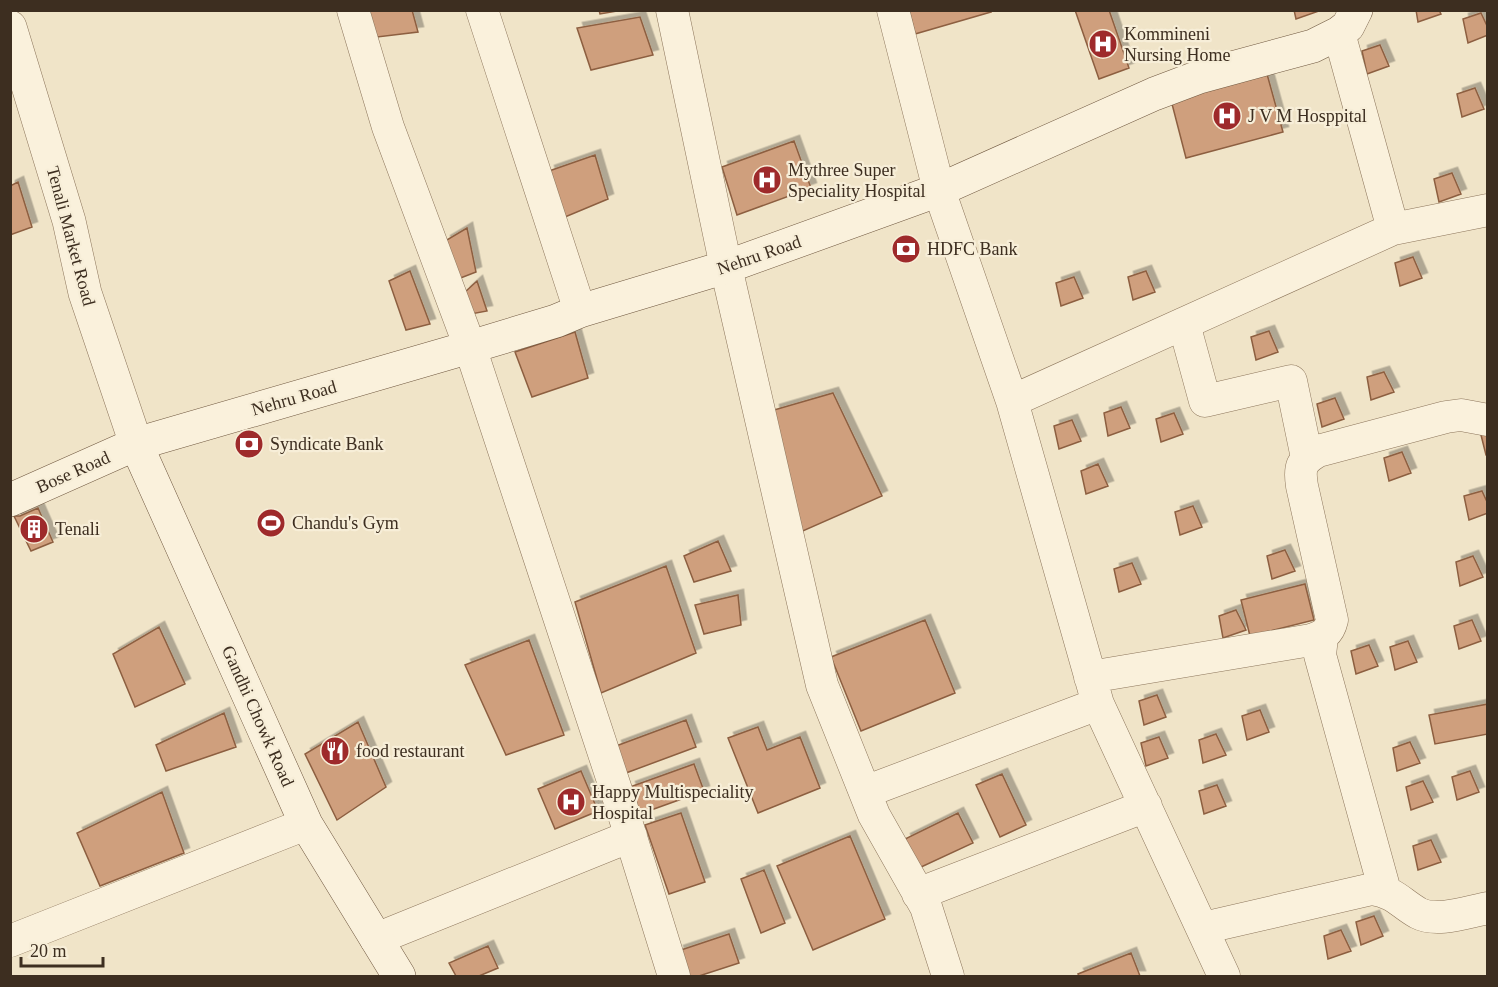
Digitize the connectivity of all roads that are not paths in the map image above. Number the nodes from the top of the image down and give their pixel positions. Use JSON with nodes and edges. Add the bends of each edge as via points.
{"nodes":[{"id":1,"x":353,"y":10,"type":"edge"},
{"id":2,"x":482,"y":10,"type":"edge"},
{"id":3,"x":672,"y":10,"type":"edge"},
{"id":4,"x":893,"y":10,"type":"edge"},
{"id":5,"x":1347,"y":22,"type":"edge"},
{"id":6,"x":10,"y":27,"type":"edge"},
{"id":7,"x":939,"y":189,"type":"junction"},
{"id":8,"x":1488,"y":210,"type":"edge"},
{"id":9,"x":1393,"y":229,"type":"junction"},
{"id":10,"x":726,"y":267,"type":"junction"},
{"id":11,"x":580,"y":311,"type":"junction"},
{"id":12,"x":1184,"y":324,"type":"junction"},
{"id":13,"x":470,"y":347,"type":"junction"},
{"id":14,"x":1012,"y":401,"type":"junction"},
{"id":15,"x":1488,"y":420,"type":"edge"},
{"id":16,"x":136,"y":444,"type":"junction"},
{"id":17,"x":1307,"y":458,"type":"junction"},
{"id":18,"x":10,"y":500,"type":"edge"},
{"id":19,"x":1322,"y":637,"type":"junction"},
{"id":20,"x":1094,"y":691,"type":"junction"},
{"id":21,"x":865,"y":792,"type":"junction"},
{"id":22,"x":1146,"y":806,"type":"junction"},
{"id":23,"x":306,"y":824,"type":"junction"},
{"id":24,"x":631,"y":836,"type":"junction"},
{"id":25,"x":1385,"y":891,"type":"junction"},
{"id":26,"x":918,"y":894,"type":"junction"},
{"id":27,"x":1488,"y":908,"type":"edge"},
{"id":28,"x":1203,"y":928,"type":"junction"},
{"id":29,"x":376,"y":939,"type":"junction"},
{"id":30,"x":10,"y":941,"type":"edge"},
{"id":31,"x":399,"y":976,"type":"edge"},
{"id":32,"x":674,"y":976,"type":"edge"},
{"id":33,"x":948,"y":976,"type":"edge"},
{"id":34,"x":1224,"y":976,"type":"edge"}],
"edges":[{"from":1,"to":13,"type":"street","via":[[388,127]]},
{"from":2,"to":11,"type":"street"},
{"from":3,"to":10,"type":"street"},
{"from":4,"to":7,"type":"street"},
{"from":5,"to":7,"type":"main road","name":"Nehru Road","via":[[1313,46],[1165,90]]},
{"from":5,"to":9,"type":"street"},
{"from":6,"to":16,"type":"main road","name":"Tenali Market Road","via":[[69,221],[85,293]]},
{"from":7,"to":10,"type":"main road","name":"Nehru Road"},
{"from":7,"to":14,"type":"street"},
{"from":8,"to":9,"type":"street"},
{"from":9,"to":12,"type":"street"},
{"from":10,"to":11,"type":"main road","name":"Nehru Road"},
{"from":10,"to":21,"type":"street","via":[[822,685]]},
{"from":11,"to":13,"type":"main road","name":"Nehru Road"},
{"from":12,"to":14,"type":"street"},
{"from":12,"to":17,"type":"street","via":[[1205,401],[1291,381]]},
{"from":13,"to":16,"type":"main road","name":"Nehru Road"},
{"from":13,"to":24,"type":"street"},
{"from":14,"to":20,"type":"street"},
{"from":15,"to":17,"type":"street","via":[[1461,415],[1446,417]]},
{"from":16,"to":18,"type":"main road","name":"Bose Road"},
{"from":16,"to":23,"type":"main road","name":"Gandhi Chowk Road"},
{"from":17,"to":19,"type":"street","via":[[1300,470],[1302,486],[1332,620]]},
{"from":19,"to":20,"type":"street"},
{"from":19,"to":25,"type":"street","via":[[1320,655]]},
{"from":20,"to":21,"type":"street"},
{"from":20,"to":22,"type":"street"},
{"from":21,"to":26,"type":"street"},
{"from":22,"to":26,"type":"street"},
{"from":22,"to":28,"type":"street"},
{"from":23,"to":29,"type":"main road","name":"Gandhi Chowk Road"},
{"from":23,"to":30,"type":"street"},
{"from":24,"to":29,"type":"street"},
{"from":24,"to":32,"type":"street"},
{"from":25,"to":27,"type":"street","via":[[1418,913],[1432,917]]},
{"from":25,"to":28,"type":"street","via":[[1372,889]]},
{"from":26,"to":33,"type":"street","via":[[926,907]]},
{"from":28,"to":34,"type":"street"},
{"from":29,"to":31,"type":"main road","name":"Gandhi Chowk Road"}]}
